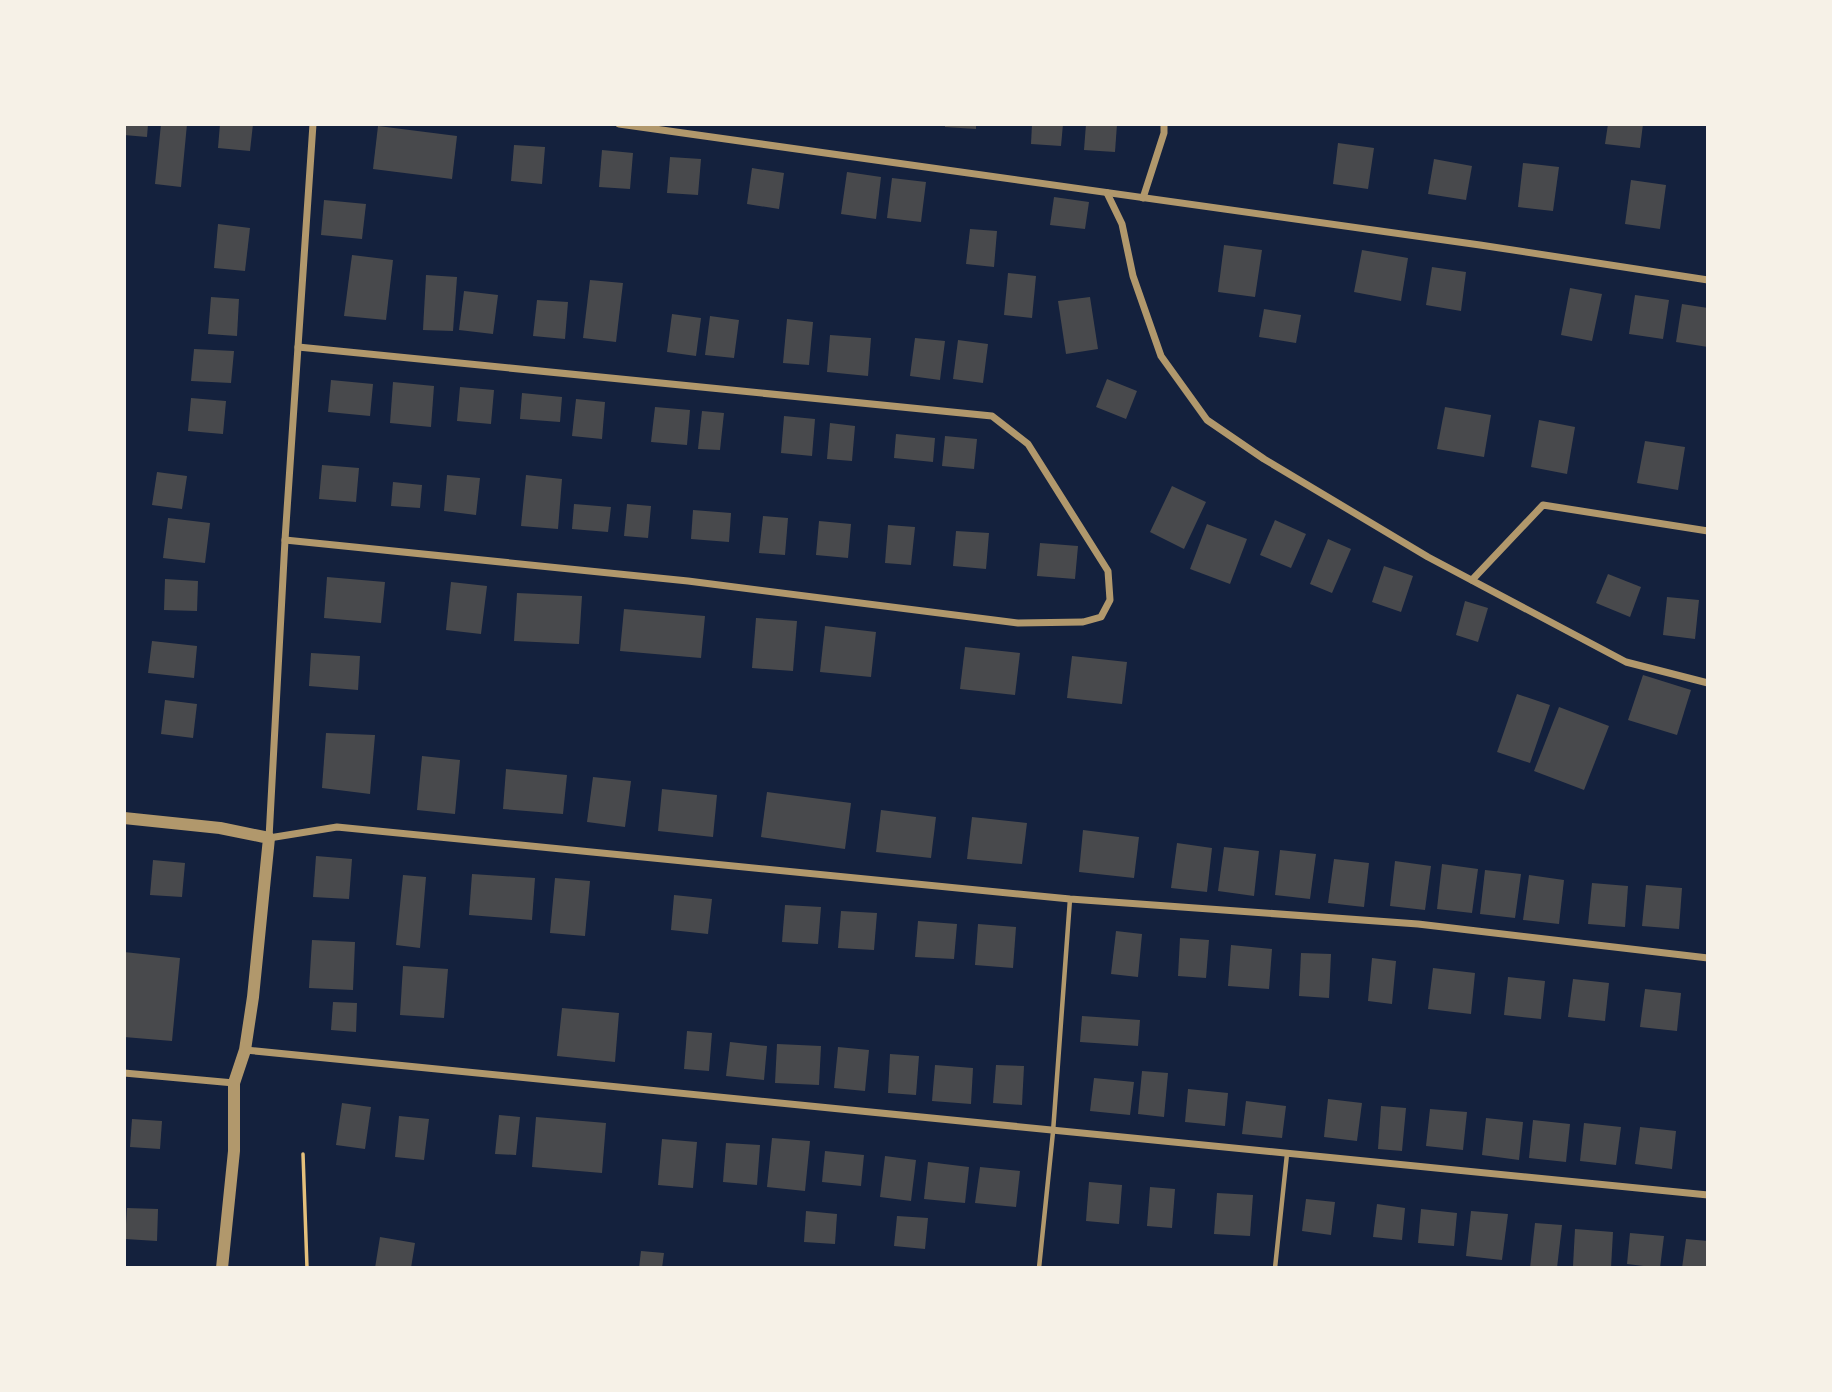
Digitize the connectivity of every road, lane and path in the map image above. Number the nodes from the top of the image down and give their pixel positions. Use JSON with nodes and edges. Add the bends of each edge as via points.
{"nodes":[{"id":1,"x":313,"y":124,"type":"edge"},
{"id":2,"x":619,"y":124,"type":"edge"},
{"id":3,"x":1164,"y":124,"type":"edge"},
{"id":4,"x":1107,"y":193,"type":"junction"},
{"id":5,"x":1143,"y":198,"type":"junction"},
{"id":6,"x":1708,"y":280,"type":"edge"},
{"id":7,"x":298,"y":346,"type":"junction"},
{"id":8,"x":1708,"y":531,"type":"edge"},
{"id":9,"x":285,"y":540,"type":"junction"},
{"id":10,"x":1472,"y":580,"type":"junction"},
{"id":11,"x":1708,"y":683,"type":"edge"},
{"id":12,"x":124,"y":818,"type":"edge"},
{"id":13,"x":269,"y":838,"type":"junction"},
{"id":14,"x":1070,"y":899,"type":"junction"},
{"id":15,"x":1708,"y":958,"type":"edge"},
{"id":16,"x":245,"y":1051,"type":"junction"},
{"id":17,"x":124,"y":1073,"type":"edge"},
{"id":18,"x":234,"y":1083,"type":"junction"},
{"id":19,"x":1053,"y":1132,"type":"junction"},
{"id":20,"x":1287,"y":1152,"type":"junction"},
{"id":21,"x":303,"y":1154,"type":"dead end"},
{"id":22,"x":1708,"y":1195,"type":"edge"},
{"id":23,"x":222,"y":1268,"type":"edge"},
{"id":24,"x":307,"y":1268,"type":"edge"},
{"id":25,"x":1039,"y":1268,"type":"edge"},
{"id":26,"x":1275,"y":1268,"type":"edge"}],
"edges":[{"from":1,"to":7,"type":"street"},
{"from":2,"to":4,"type":"street"},
{"from":3,"to":5,"type":"street"},
{"from":4,"to":5,"type":"street"},
{"from":4,"to":10,"type":"street","via":[[1122,224],[1133,276],[1161,356],[1207,420]]},
{"from":5,"to":6,"type":"street"},
{"from":7,"to":9,"type":"street"},
{"from":7,"to":9,"type":"street","via":[[992,416],[1028,444],[1108,571],[1110,600],[1101,617],[1083,622],[1018,623],[688,581]]},
{"from":8,"to":10,"type":"street","via":[[1543,505]]},
{"from":9,"to":13,"type":"street"},
{"from":10,"to":11,"type":"street","via":[[1626,662]]},
{"from":12,"to":13,"type":"street"},
{"from":13,"to":14,"type":"street","via":[[337,827]]},
{"from":13,"to":16,"type":"street"},
{"from":14,"to":15,"type":"street","via":[[1418,924]]},
{"from":14,"to":19,"type":"lane"},
{"from":16,"to":18,"type":"street"},
{"from":16,"to":19,"type":"street"},
{"from":17,"to":18,"type":"street"},
{"from":18,"to":23,"type":"street","via":[[234,1151]]},
{"from":19,"to":20,"type":"street"},
{"from":19,"to":25,"type":"lane"},
{"from":20,"to":22,"type":"street"},
{"from":20,"to":26,"type":"lane"},
{"from":21,"to":24,"type":"path"}]}
